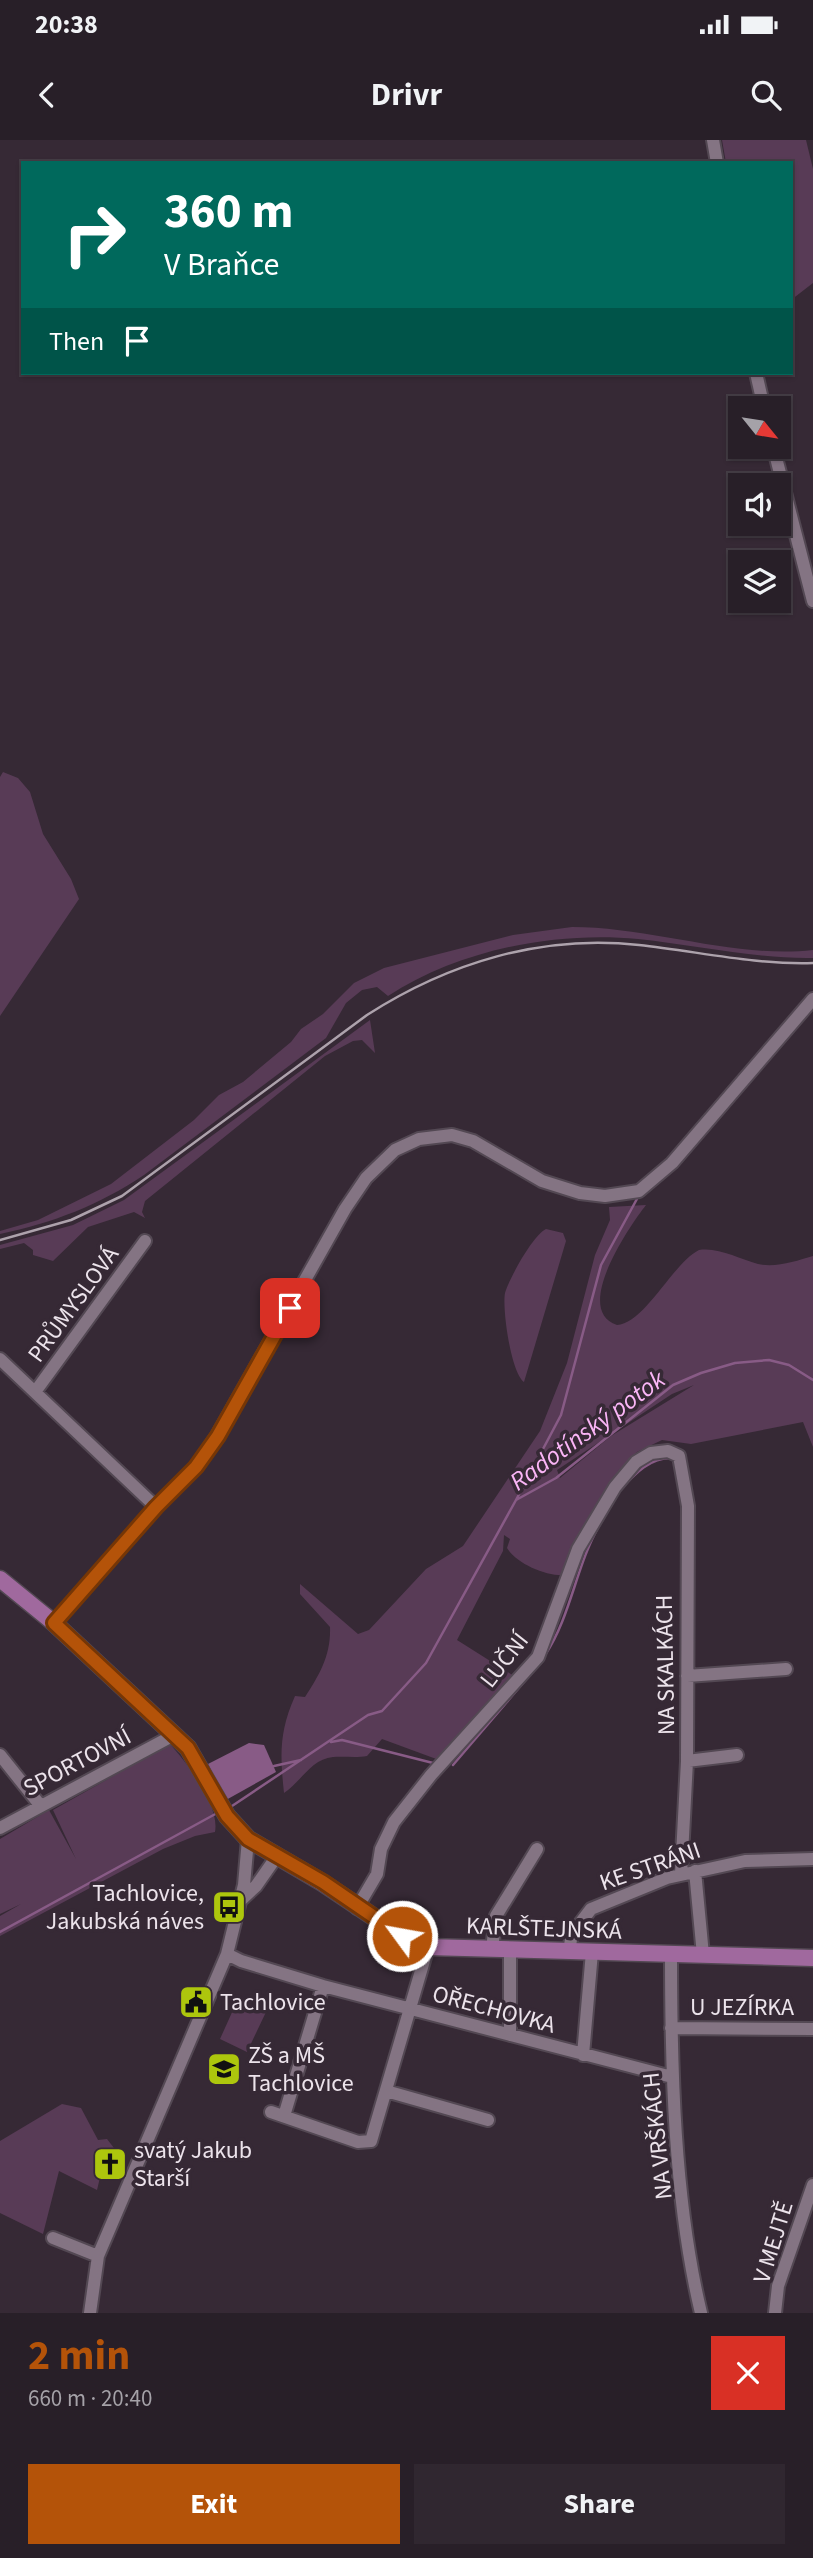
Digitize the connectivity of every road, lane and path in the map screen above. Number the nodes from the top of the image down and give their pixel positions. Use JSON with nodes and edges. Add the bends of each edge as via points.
{"nodes":[{"id":1,"x":713,"y":140,"type":"edge"},
{"id":2,"x":717,"y":161,"type":"edge"},
{"id":3,"x":756,"y":375,"type":"edge"},
{"id":4,"x":761,"y":396,"type":"edge"},
{"id":5,"x":776,"y":459,"type":"edge"},
{"id":6,"x":813,"y":601,"type":"edge"},
{"id":7,"x":813,"y":999,"type":"edge"},
{"id":8,"x":145,"y":1241,"type":"dead end"},
{"id":9,"x":0,"y":1359,"type":"edge"},
{"id":10,"x":36,"y":1392,"type":"junction"},
{"id":11,"x":679,"y":1456,"type":"joint"},
{"id":12,"x":156,"y":1507,"type":"junction"},
{"id":13,"x":0,"y":1579,"type":"edge"},
{"id":14,"x":54,"y":1623,"type":"junction"},
{"id":15,"x":786,"y":1669,"type":"dead end"},
{"id":16,"x":687,"y":1676,"type":"junction"},
{"id":17,"x":174,"y":1735,"type":"junction"},
{"id":18,"x":0,"y":1755,"type":"edge"},
{"id":19,"x":737,"y":1755,"type":"dead end"},
{"id":20,"x":687,"y":1760,"type":"junction"},
{"id":21,"x":40,"y":1805,"type":"junction"},
{"id":22,"x":0,"y":1828,"type":"edge"},
{"id":23,"x":248,"y":1839,"type":"junction"},
{"id":24,"x":537,"y":1849,"type":"dead end"},
{"id":25,"x":277,"y":1856,"type":"junction"},
{"id":26,"x":813,"y":1859,"type":"edge"},
{"id":27,"x":695,"y":1871,"type":"junction"},
{"id":28,"x":681,"y":1874,"type":"junction"},
{"id":29,"x":240,"y":1900,"type":"junction"},
{"id":30,"x":357,"y":1908,"type":"junction"},
{"id":31,"x":428,"y":1947,"type":"junction"},
{"id":32,"x":492,"y":1949,"type":"junction"},
{"id":33,"x":510,"y":1950,"type":"junction"},
{"id":34,"x":569,"y":1951,"type":"junction"},
{"id":35,"x":592,"y":1952,"type":"junction"},
{"id":36,"x":227,"y":1954,"type":"junction"},
{"id":37,"x":671,"y":1954,"type":"junction"},
{"id":38,"x":703,"y":1955,"type":"junction"},
{"id":39,"x":813,"y":1958,"type":"edge"},
{"id":40,"x":323,"y":1986,"type":"junction"},
{"id":41,"x":410,"y":2008,"type":"junction"},
{"id":42,"x":671,"y":2028,"type":"junction"},
{"id":43,"x":813,"y":2029,"type":"edge"},
{"id":44,"x":510,"y":2035,"type":"junction"},
{"id":45,"x":583,"y":2055,"type":"junction"},
{"id":46,"x":672,"y":2077,"type":"junction"},
{"id":47,"x":386,"y":2091,"type":"junction"},
{"id":48,"x":271,"y":2112,"type":"dead end"},
{"id":49,"x":284,"y":2116,"type":"junction"},
{"id":50,"x":488,"y":2120,"type":"dead end"},
{"id":51,"x":813,"y":2185,"type":"edge"},
{"id":52,"x":53,"y":2238,"type":"dead end"},
{"id":53,"x":98,"y":2256,"type":"junction"},
{"id":54,"x":90,"y":2313,"type":"edge"},
{"id":55,"x":701,"y":2313,"type":"edge"},
{"id":56,"x":775,"y":2313,"type":"edge"}],
"edges":[{"from":1,"to":2,"type":"street"},
{"from":3,"to":4,"type":"street"},
{"from":5,"to":6,"type":"street"},
{"from":7,"to":12,"type":"street","via":[[671,1163],[639,1191],[626,1196],[580,1193],[542,1181],[473,1141],[452,1135],[419,1139],[395,1150],[366,1178],[345,1209],[218,1436],[196,1467]]},
{"from":8,"to":10,"type":"street","name":"PRŮMYSLOVÁ"},
{"from":9,"to":10,"type":"street","name":"PRŮMYSLOVÁ"},
{"from":10,"to":12,"type":"street","name":"PRŮMYSLOVÁ"},
{"from":11,"to":16,"type":"street","name":"NA SKALKÁCH","via":[[688,1506]]},
{"from":11,"to":30,"type":"street","name":"LUČNÍ","via":[[668,1451],[651,1453],[636,1462],[615,1487],[578,1549],[538,1657],[394,1822],[381,1849],[377,1874]]},
{"from":12,"to":14,"type":"street"},
{"from":13,"to":14,"type":"main road","name":"KARLŠTEJNSKÁ"},
{"from":14,"to":17,"type":"main road","name":"KARLŠTEJNSKÁ"},
{"from":15,"to":16,"type":"street"},
{"from":16,"to":20,"type":"street","name":"NA SKALKÁCH"},
{"from":17,"to":21,"type":"street","name":"SPORTOVNÍ"},
{"from":17,"to":23,"type":"main road","name":"KARLŠTEJNSKÁ","via":[[188,1748],[224,1810]]},
{"from":18,"to":21,"type":"street"},
{"from":19,"to":20,"type":"street"},
{"from":20,"to":28,"type":"street","name":"NA SKALKÁCH"},
{"from":21,"to":22,"type":"street","name":"SPORTOVNÍ"},
{"from":23,"to":25,"type":"main road","name":"KARLŠTEJNSKÁ"},
{"from":23,"to":29,"type":"street"},
{"from":24,"to":32,"type":"street","via":[[496,1916]]},
{"from":25,"to":29,"type":"street"},
{"from":25,"to":30,"type":"main road","name":"KARLŠTEJNSKÁ"},
{"from":26,"to":27,"type":"street","name":"KE STRÁNI","via":[[745,1861]]},
{"from":27,"to":28,"type":"street","name":"KE STRÁNI"},
{"from":27,"to":38,"type":"street"},
{"from":28,"to":34,"type":"street","name":"KE STRÁNI","via":[[591,1909],[572,1934]]},
{"from":29,"to":36,"type":"street"},
{"from":30,"to":31,"type":"main road","name":"KARLŠTEJNSKÁ"},
{"from":31,"to":32,"type":"main road","name":"KARLŠTEJNSKÁ"},
{"from":31,"to":41,"type":"street"},
{"from":32,"to":33,"type":"main road","name":"KARLŠTEJNSKÁ"},
{"from":33,"to":34,"type":"main road","name":"KARLŠTEJNSKÁ"},
{"from":33,"to":44,"type":"street"},
{"from":34,"to":35,"type":"main road","name":"KARLŠTEJNSKÁ"},
{"from":35,"to":37,"type":"main road","name":"KARLŠTEJNSKÁ"},
{"from":35,"to":45,"type":"street"},
{"from":36,"to":40,"type":"street","name":"OŘECHOVKA"},
{"from":36,"to":53,"type":"street"},
{"from":37,"to":38,"type":"main road","name":"KARLŠTEJNSKÁ"},
{"from":37,"to":42,"type":"street","name":"NA VRŠKÁCH"},
{"from":38,"to":39,"type":"main road","name":"KARLŠTEJNSKÁ"},
{"from":40,"to":41,"type":"street","name":"OŘECHOVKA"},
{"from":40,"to":49,"type":"street"},
{"from":41,"to":44,"type":"street","name":"OŘECHOVKA"},
{"from":41,"to":47,"type":"street"},
{"from":42,"to":43,"type":"street","name":"U JEZÍRKA"},
{"from":42,"to":46,"type":"street","name":"NA VRŠKÁCH"},
{"from":44,"to":45,"type":"street","name":"OŘECHOVKA"},
{"from":45,"to":46,"type":"street","name":"OŘECHOVKA"},
{"from":46,"to":55,"type":"street","name":"NA VRŠKÁCH","via":[[693,2278]]},
{"from":47,"to":49,"type":"street","via":[[372,2139],[366,2143]]},
{"from":47,"to":50,"type":"street"},
{"from":48,"to":49,"type":"street"},
{"from":51,"to":56,"type":"street","name":"V MEJTĚ","via":[[778,2286]]},
{"from":52,"to":53,"type":"street"},
{"from":53,"to":54,"type":"street"}]}
